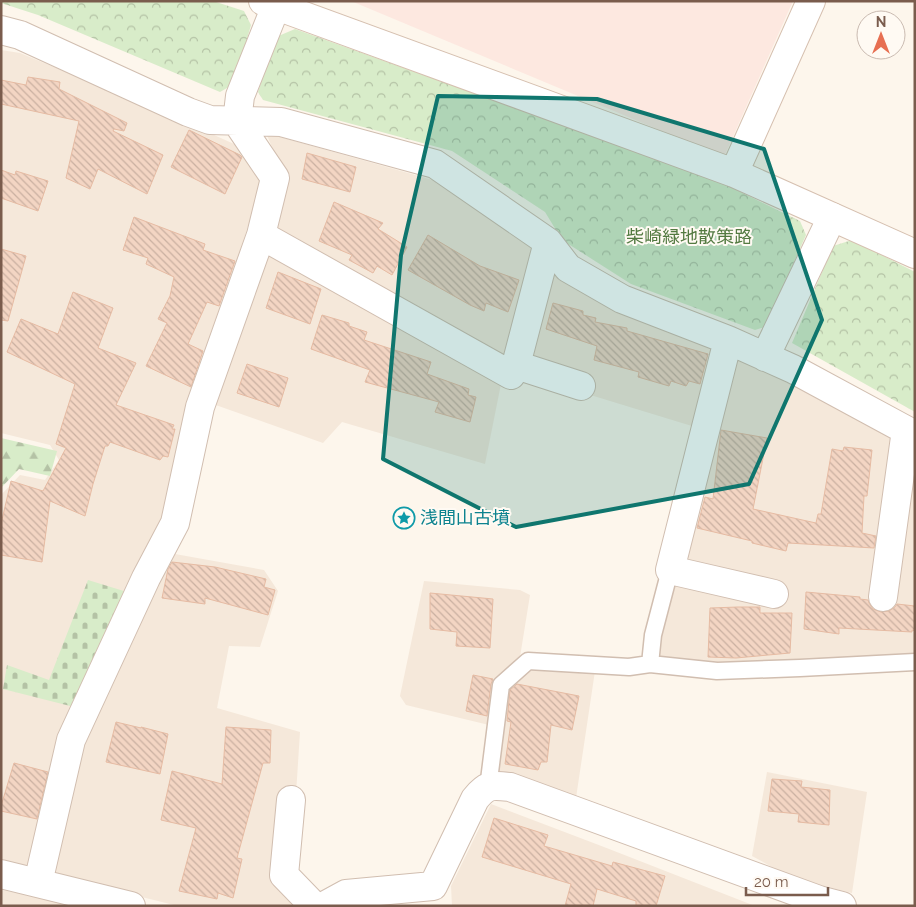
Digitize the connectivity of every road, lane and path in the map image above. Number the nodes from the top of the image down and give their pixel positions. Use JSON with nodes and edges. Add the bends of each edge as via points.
{"nodes":[{"id":1,"x":811,"y":1,"type":"edge"},
{"id":2,"x":270,"y":4,"type":"edge"},
{"id":3,"x":1,"y":30,"type":"edge"},
{"id":4,"x":237,"y":122,"type":"junction"},
{"id":5,"x":734,"y":173,"type":"junction"},
{"id":6,"x":832,"y":217,"type":"junction"},
{"id":7,"x":261,"y":235,"type":"junction"},
{"id":8,"x":548,"y":242,"type":"junction"},
{"id":9,"x":915,"y":254,"type":"edge"},
{"id":10,"x":728,"y":340,"type":"junction"},
{"id":11,"x":766,"y":357,"type":"junction"},
{"id":12,"x":511,"y":375,"type":"dead end"},
{"id":13,"x":581,"y":386,"type":"dead end"},
{"id":14,"x":910,"y":432,"type":"edge"},
{"id":15,"x":670,"y":570,"type":"junction"},
{"id":16,"x":774,"y":594,"type":"dead end"},
{"id":17,"x":882,"y":597,"type":"dead end"},
{"id":18,"x":915,"y":662,"type":"edge"},
{"id":19,"x":650,"y":664,"type":"junction"},
{"id":20,"x":488,"y":788,"type":"junction"},
{"id":21,"x":291,"y":800,"type":"dead end"},
{"id":22,"x":1,"y":874,"type":"edge"},
{"id":23,"x":38,"y":883,"type":"junction"},
{"id":24,"x":434,"y":896,"type":"edge"},
{"id":25,"x":128,"y":905,"type":"edge"},
{"id":26,"x":314,"y":906,"type":"edge"},
{"id":27,"x":324,"y":906,"type":"edge"},
{"id":28,"x":842,"y":906,"type":"edge"}],
"edges":[{"from":1,"to":5,"type":"street"},
{"from":2,"to":4,"type":"street","via":[[240,96]]},
{"from":2,"to":5,"type":"street"},
{"from":3,"to":4,"type":"street","via":[[20,35],[188,112],[210,120]]},
{"from":4,"to":7,"type":"street","via":[[275,178]]},
{"from":4,"to":8,"type":"street","via":[[281,122],[435,164]]},
{"from":5,"to":6,"type":"street"},
{"from":6,"to":9,"type":"street"},
{"from":6,"to":11,"type":"street"},
{"from":7,"to":12,"type":"street"},
{"from":7,"to":23,"type":"street","via":[[200,407],[175,523],[71,740]]},
{"from":8,"to":10,"type":"street","via":[[568,268],[622,299]]},
{"from":8,"to":13,"type":"street","via":[[516,365]]},
{"from":10,"to":11,"type":"street"},
{"from":10,"to":15,"type":"street"},
{"from":11,"to":14,"type":"street"},
{"from":14,"to":17,"type":"street"},
{"from":15,"to":16,"type":"street"},
{"from":15,"to":19,"type":"lane","via":[[653,635]]},
{"from":18,"to":19,"type":"lane","via":[[717,671]]},
{"from":19,"to":20,"type":"lane","via":[[630,667],[528,661],[501,685]]},
{"from":20,"to":24,"type":"street","via":[[474,799]]},
{"from":20,"to":28,"type":"street","via":[[510,787]]},
{"from":21,"to":26,"type":"street","via":[[284,875]]},
{"from":22,"to":23,"type":"street"},
{"from":23,"to":25,"type":"street"},
{"from":24,"to":27,"type":"street","via":[[346,894]]}]}
